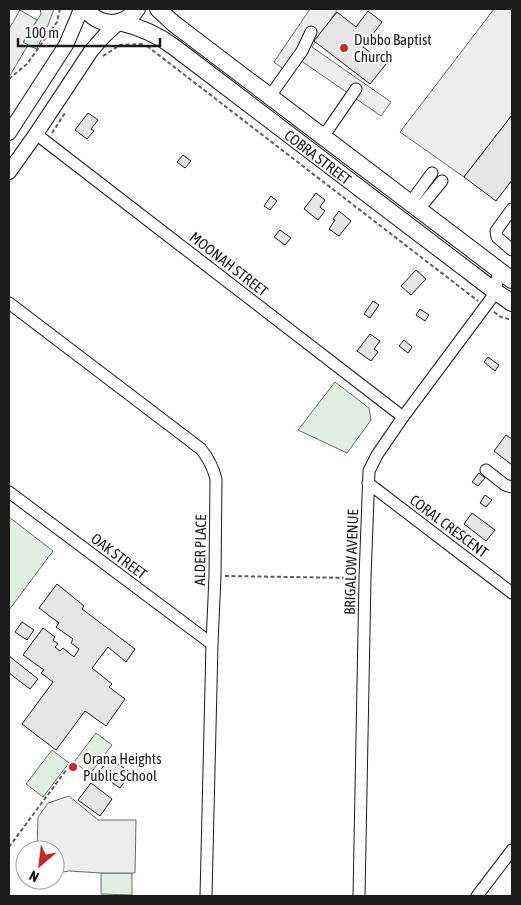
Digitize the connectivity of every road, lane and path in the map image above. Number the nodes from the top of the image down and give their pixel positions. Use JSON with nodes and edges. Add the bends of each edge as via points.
{"nodes":[{"id":1,"x":60,"y":9,"type":"edge"},
{"id":2,"x":81,"y":9,"type":"edge"},
{"id":3,"x":85,"y":9,"type":"edge"},
{"id":4,"x":137,"y":9,"type":"edge"},
{"id":5,"x":158,"y":9,"type":"edge"},
{"id":6,"x":118,"y":22,"type":"junction"},
{"id":7,"x":311,"y":32,"type":"dead end"},
{"id":8,"x":102,"y":56,"type":"dead end"},
{"id":9,"x":9,"y":79,"type":"edge"},
{"id":10,"x":356,"y":89,"type":"dead end"},
{"id":11,"x":270,"y":96,"type":"junction"},
{"id":12,"x":67,"y":110,"type":"dead end"},
{"id":13,"x":9,"y":133,"type":"edge"},
{"id":14,"x":323,"y":136,"type":"junction"},
{"id":15,"x":41,"y":138,"type":"junction"},
{"id":16,"x":9,"y":172,"type":"edge"},
{"id":17,"x":432,"y":173,"type":"dead end"},
{"id":18,"x":442,"y":181,"type":"dead end"},
{"id":19,"x":415,"y":206,"type":"junction"},
{"id":20,"x":512,"y":209,"type":"edge"},
{"id":21,"x":499,"y":226,"type":"junction"},
{"id":22,"x":512,"y":241,"type":"edge"},
{"id":23,"x":512,"y":250,"type":"edge"},
{"id":24,"x":498,"y":269,"type":"junction"},
{"id":25,"x":512,"y":280,"type":"edge"},
{"id":26,"x":496,"y":292,"type":"junction"},
{"id":27,"x":9,"y":303,"type":"edge"},
{"id":28,"x":512,"y":303,"type":"edge"},
{"id":29,"x":485,"y":306,"type":"junction"},
{"id":30,"x":512,"y":320,"type":"edge"},
{"id":31,"x":403,"y":417,"type":"junction"},
{"id":32,"x":486,"y":470,"type":"dead end"},
{"id":33,"x":368,"y":483,"type":"junction"},
{"id":34,"x":512,"y":486,"type":"edge"},
{"id":35,"x":9,"y":492,"type":"edge"},
{"id":36,"x":215,"y":576,"type":"junction"},
{"id":37,"x":365,"y":578,"type":"junction"},
{"id":38,"x":512,"y":593,"type":"edge"},
{"id":39,"x":212,"y":644,"type":"junction"},
{"id":40,"x":67,"y":769,"type":"dead end"},
{"id":41,"x":9,"y":847,"type":"edge"},
{"id":42,"x":512,"y":850,"type":"edge"},
{"id":43,"x":183,"y":896,"type":"edge"},
{"id":44,"x":192,"y":896,"type":"edge"},
{"id":45,"x":206,"y":896,"type":"edge"},
{"id":46,"x":359,"y":896,"type":"edge"},
{"id":47,"x":477,"y":896,"type":"edge"}],
"edges":[{"from":1,"to":9,"type":"path","via":[[57,22],[27,64]]},
{"from":2,"to":13,"type":"main road","via":[[66,45]]},
{"from":3,"to":6,"type":"highway","name":"COBRA STREET","via":[[103,22]]},
{"from":4,"to":6,"type":"highway","via":[[127,19]]},
{"from":5,"to":11,"type":"highway","name":"COBRA STREET"},
{"from":6,"to":15,"type":"main road","via":[[87,57]]},
{"from":6,"to":26,"type":"highway","name":"COBRA STREET","via":[[137,26],[174,47]]},
{"from":7,"to":11,"type":"street","via":[[302,51]]},
{"from":8,"to":29,"type":"path","via":[[120,45],[144,44]]},
{"from":10,"to":14,"type":"street"},
{"from":11,"to":14,"type":"highway","name":"COBRA STREET"},
{"from":12,"to":15,"type":"path"},
{"from":14,"to":19,"type":"highway","name":"COBRA STREET"},
{"from":15,"to":16,"type":"main road"},
{"from":15,"to":31,"type":"street","name":"MOONAH STREET"},
{"from":17,"to":19,"type":"street"},
{"from":18,"to":19,"type":"street"},
{"from":19,"to":24,"type":"highway","name":"COBRA STREET"},
{"from":20,"to":21,"type":"street"},
{"from":21,"to":22,"type":"street"},
{"from":21,"to":23,"type":"street","via":[[497,237]]},
{"from":24,"to":25,"type":"highway","name":"COBRA STREET"},
{"from":24,"to":26,"type":"street"},
{"from":26,"to":28,"type":"highway","name":"COBRA STREET"},
{"from":26,"to":29,"type":"street","name":"BRIGALOW AVENUE"},
{"from":27,"to":36,"type":"street","name":"ALDER PLACE","via":[[209,458],[216,479]]},
{"from":29,"to":30,"type":"path"},
{"from":29,"to":31,"type":"street","name":"BRIGALOW AVENUE"},
{"from":31,"to":33,"type":"street","name":"BRIGALOW AVENUE","via":[[377,455],[369,471]]},
{"from":32,"to":34,"type":"street","via":[[505,485]]},
{"from":33,"to":37,"type":"street","name":"BRIGALOW AVENUE"},
{"from":33,"to":38,"type":"street","name":"CORAL CRESCENT"},
{"from":35,"to":39,"type":"street","name":"OAK STREET"},
{"from":36,"to":37,"type":"path"},
{"from":36,"to":39,"type":"street","name":"ALDER PLACE"},
{"from":37,"to":46,"type":"street","name":"BRIGALOW AVENUE"},
{"from":39,"to":45,"type":"street","name":"ALDER PLACE"},
{"from":40,"to":41,"type":"path"},
{"from":42,"to":47,"type":"street"},
{"from":43,"to":44,"type":"path"}]}
